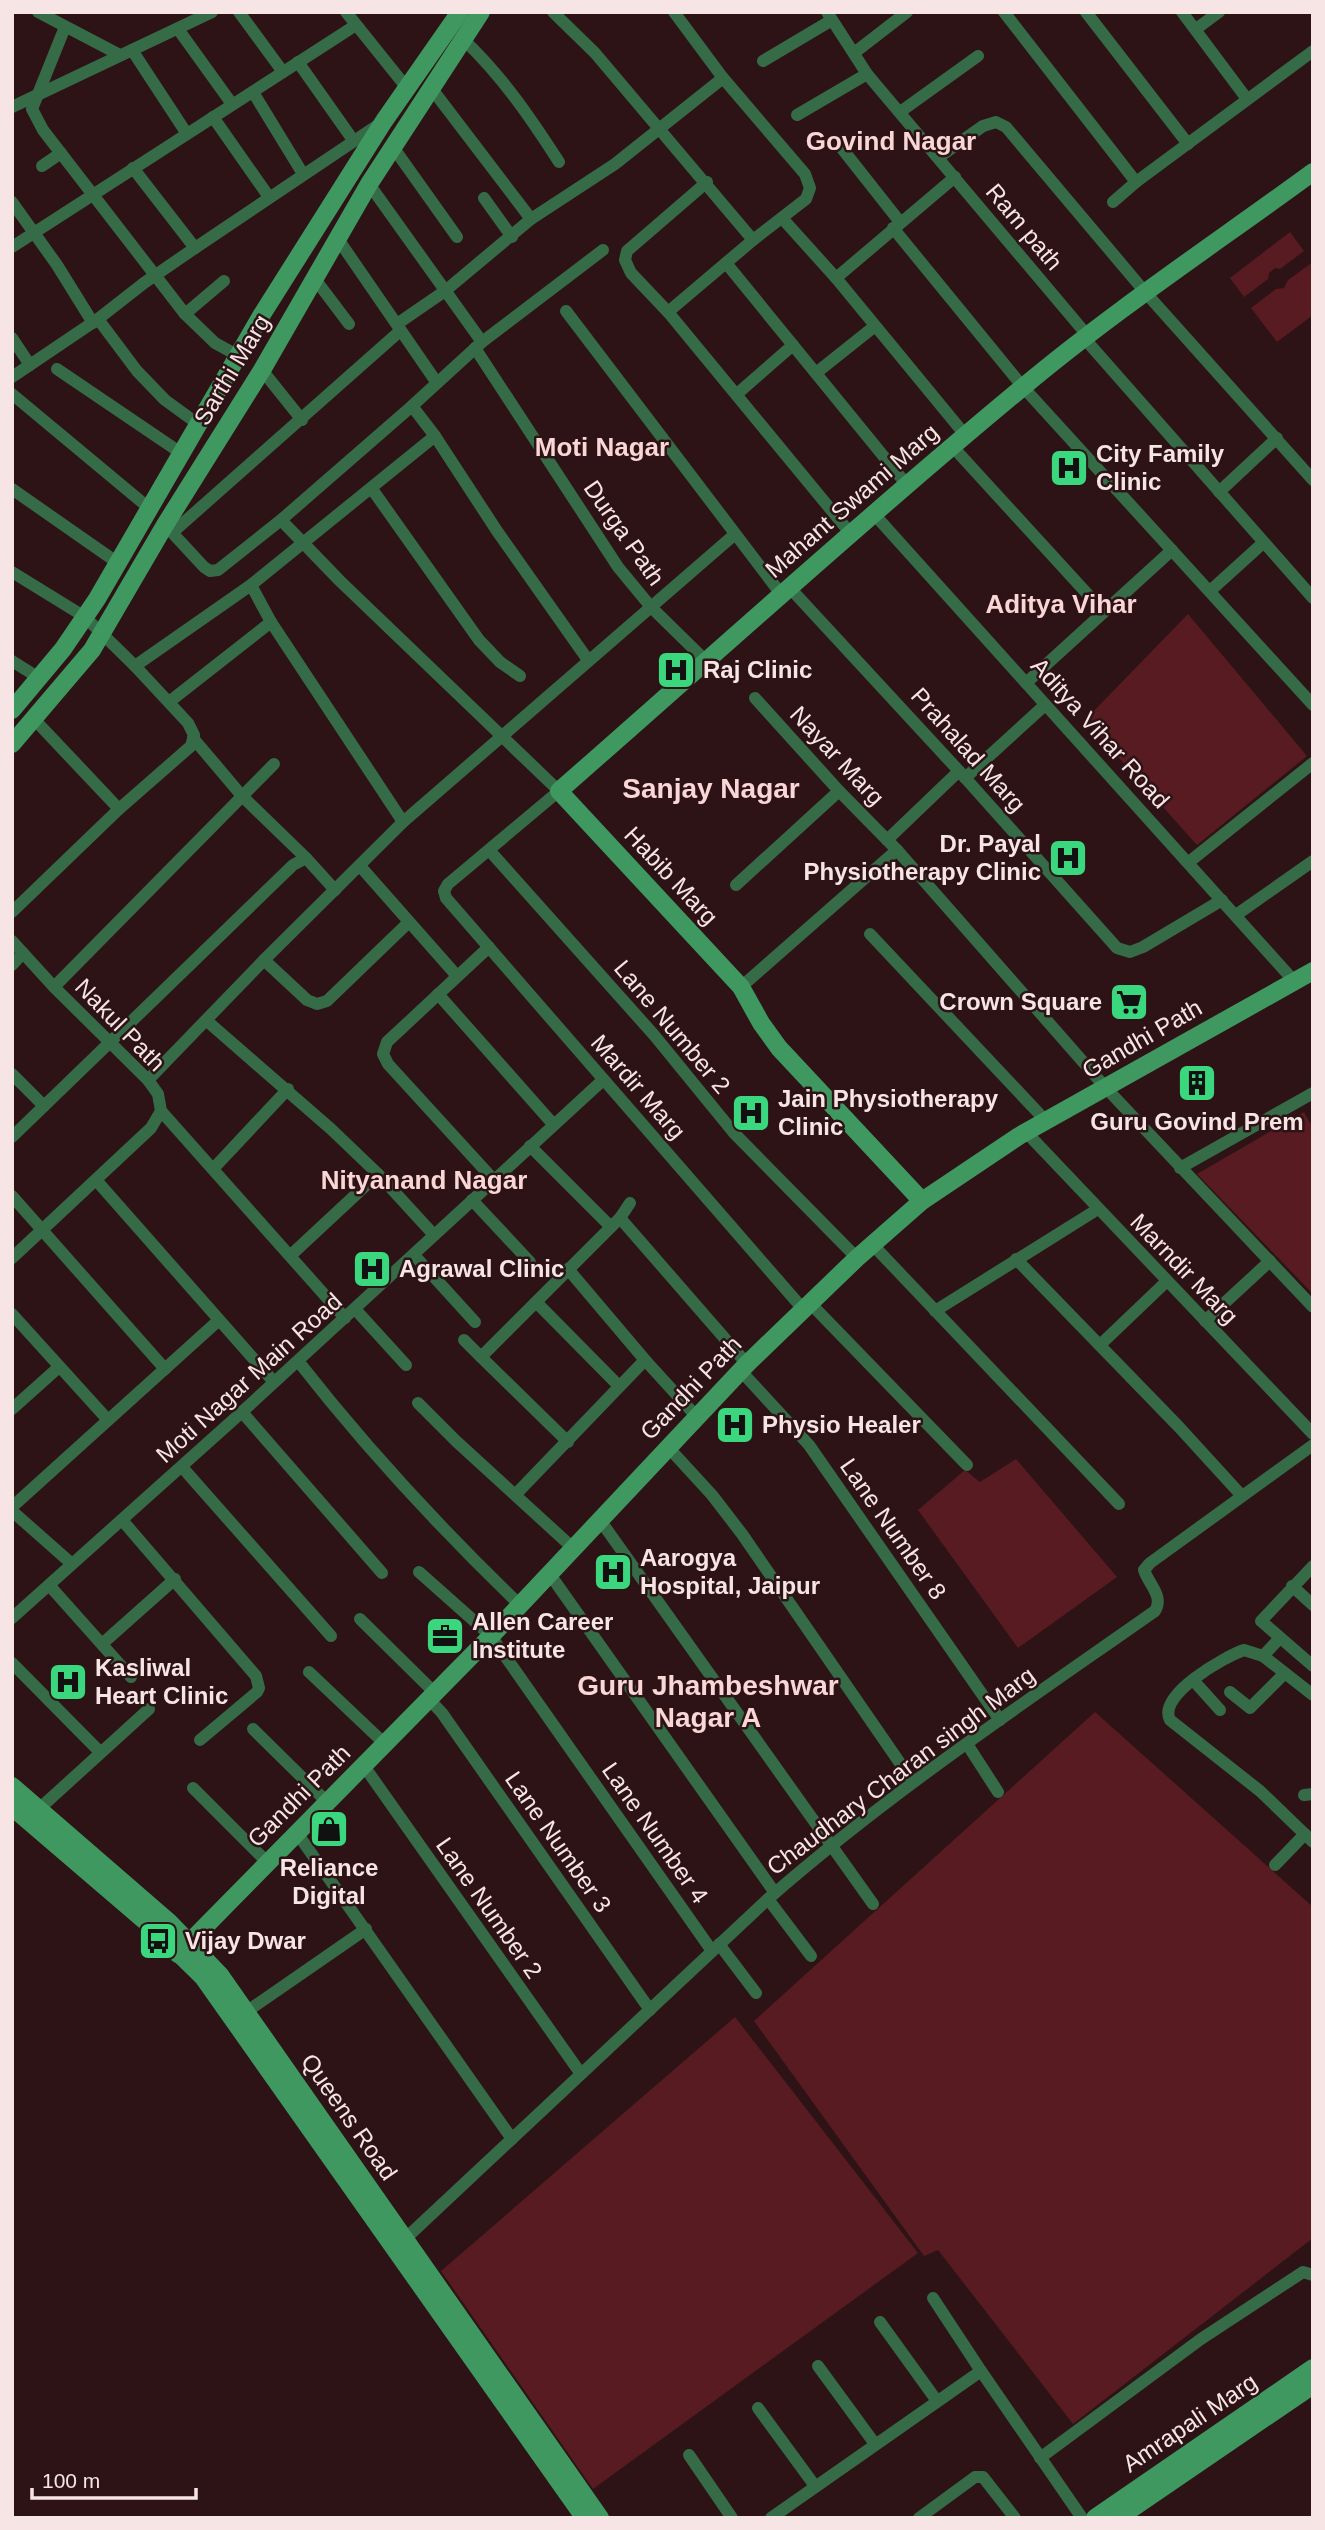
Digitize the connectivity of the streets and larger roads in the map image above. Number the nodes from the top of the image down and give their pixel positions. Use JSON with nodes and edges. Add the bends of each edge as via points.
{"nodes":[{"id":1,"x":38,"y":12,"type":"edge"},
{"id":2,"x":211,"y":12,"type":"edge"},
{"id":3,"x":239,"y":12,"type":"edge"},
{"id":4,"x":346,"y":12,"type":"edge"},
{"id":5,"x":460,"y":12,"type":"edge"},
{"id":6,"x":481,"y":12,"type":"edge"},
{"id":7,"x":553,"y":12,"type":"edge"},
{"id":8,"x":674,"y":12,"type":"edge"},
{"id":9,"x":906,"y":12,"type":"edge"},
{"id":10,"x":1004,"y":12,"type":"edge"},
{"id":11,"x":1086,"y":12,"type":"edge"},
{"id":12,"x":1182,"y":12,"type":"edge"},
{"id":13,"x":1219,"y":12,"type":"edge"},
{"id":14,"x":829,"y":16,"type":"edge"},
{"id":15,"x":356,"y":25,"type":"junction"},
{"id":16,"x":65,"y":27,"type":"junction"},
{"id":17,"x":178,"y":29,"type":"junction"},
{"id":18,"x":1196,"y":29,"type":"junction"},
{"id":19,"x":463,"y":39,"type":"junction"},
{"id":20,"x":1313,"y":51,"type":"edge"},
{"id":21,"x":126,"y":52,"type":"junction"},
{"id":22,"x":854,"y":53,"type":"junction"},
{"id":23,"x":978,"y":56,"type":"dead end"},
{"id":24,"x":763,"y":61,"type":"dead end"},
{"id":25,"x":298,"y":62,"type":"junction"},
{"id":26,"x":283,"y":72,"type":"junction"},
{"id":27,"x":867,"y":74,"type":"junction"},
{"id":28,"x":723,"y":78,"type":"junction"},
{"id":29,"x":407,"y":88,"type":"junction"},
{"id":30,"x":432,"y":89,"type":"junction"},
{"id":31,"x":253,"y":92,"type":"junction"},
{"id":32,"x":37,"y":96,"type":"junction"},
{"id":33,"x":1247,"y":99,"type":"junction"},
{"id":34,"x":232,"y":104,"type":"junction"},
{"id":35,"x":12,"y":107,"type":"edge"},
{"id":36,"x":900,"y":112,"type":"junction"},
{"id":37,"x":797,"y":115,"type":"dead end"},
{"id":38,"x":213,"y":117,"type":"junction"},
{"id":39,"x":384,"y":121,"type":"junction"},
{"id":40,"x":660,"y":128,"type":"junction"},
{"id":41,"x":187,"y":134,"type":"junction"},
{"id":42,"x":353,"y":140,"type":"junction"},
{"id":43,"x":1188,"y":144,"type":"junction"},
{"id":44,"x":840,"y":146,"type":"dead end"},
{"id":45,"x":393,"y":147,"type":"junction"},
{"id":46,"x":61,"y":153,"type":"junction"},
{"id":47,"x":939,"y":157,"type":"junction"},
{"id":48,"x":559,"y":162,"type":"dead end"},
{"id":49,"x":42,"y":166,"type":"dead end"},
{"id":50,"x":133,"y":169,"type":"junction"},
{"id":51,"x":1313,"y":172,"type":"edge"},
{"id":52,"x":303,"y":174,"type":"junction"},
{"id":53,"x":351,"y":174,"type":"junction"},
{"id":54,"x":955,"y":177,"type":"junction"},
{"id":55,"x":707,"y":182,"type":"junction"},
{"id":56,"x":1136,"y":182,"type":"junction"},
{"id":57,"x":368,"y":187,"type":"junction"},
{"id":58,"x":92,"y":195,"type":"junction"},
{"id":59,"x":269,"y":197,"type":"junction"},
{"id":60,"x":484,"y":198,"type":"dead end"},
{"id":61,"x":12,"y":202,"type":"edge"},
{"id":62,"x":1113,"y":202,"type":"dead end"},
{"id":63,"x":782,"y":218,"type":"junction"},
{"id":64,"x":531,"y":219,"type":"junction"},
{"id":65,"x":896,"y":225,"type":"junction"},
{"id":66,"x":35,"y":232,"type":"junction"},
{"id":67,"x":457,"y":237,"type":"dead end"},
{"id":68,"x":512,"y":237,"type":"junction"},
{"id":69,"x":338,"y":239,"type":"junction"},
{"id":70,"x":754,"y":240,"type":"junction"},
{"id":71,"x":12,"y":247,"type":"edge"},
{"id":72,"x":195,"y":248,"type":"junction"},
{"id":73,"x":603,"y":250,"type":"dead end"},
{"id":74,"x":726,"y":263,"type":"junction"},
{"id":75,"x":156,"y":275,"type":"junction"},
{"id":76,"x":836,"y":278,"type":"junction"},
{"id":77,"x":315,"y":279,"type":"junction"},
{"id":78,"x":224,"y":281,"type":"dead end"},
{"id":79,"x":445,"y":290,"type":"junction"},
{"id":80,"x":1145,"y":292,"type":"junction"},
{"id":81,"x":566,"y":311,"type":"dead end"},
{"id":82,"x":668,"y":312,"type":"junction"},
{"id":83,"x":185,"y":314,"type":"junction"},
{"id":84,"x":95,"y":321,"type":"junction"},
{"id":85,"x":349,"y":324,"type":"dead end"},
{"id":86,"x":875,"y":326,"type":"junction"},
{"id":87,"x":398,"y":327,"type":"junction"},
{"id":88,"x":1085,"y":337,"type":"junction"},
{"id":89,"x":12,"y":338,"type":"edge"},
{"id":90,"x":477,"y":341,"type":"junction"},
{"id":91,"x":793,"y":345,"type":"junction"},
{"id":92,"x":237,"y":355,"type":"junction"},
{"id":93,"x":30,"y":365,"type":"junction"},
{"id":94,"x":57,"y":369,"type":"dead end"},
{"id":95,"x":262,"y":369,"type":"junction"},
{"id":96,"x":816,"y":373,"type":"junction"},
{"id":97,"x":12,"y":377,"type":"edge"},
{"id":98,"x":437,"y":383,"type":"junction"},
{"id":99,"x":1023,"y":387,"type":"junction"},
{"id":100,"x":12,"y":394,"type":"edge"},
{"id":101,"x":737,"y":394,"type":"junction"},
{"id":102,"x":412,"y":406,"type":"junction"},
{"id":103,"x":302,"y":420,"type":"junction"},
{"id":104,"x":198,"y":424,"type":"junction"},
{"id":105,"x":221,"y":435,"type":"junction"},
{"id":106,"x":435,"y":436,"type":"junction"},
{"id":107,"x":1277,"y":439,"type":"junction"},
{"id":108,"x":960,"y":442,"type":"junction"},
{"id":109,"x":181,"y":453,"type":"junction"},
{"id":110,"x":1310,"y":472,"type":"edge"},
{"id":111,"x":907,"y":485,"type":"junction"},
{"id":112,"x":12,"y":489,"type":"edge"},
{"id":113,"x":372,"y":489,"type":"junction"},
{"id":114,"x":1219,"y":492,"type":"junction"},
{"id":115,"x":149,"y":508,"type":"junction"},
{"id":116,"x":874,"y":514,"type":"junction"},
{"id":117,"x":281,"y":520,"type":"junction"},
{"id":118,"x":169,"y":528,"type":"junction"},
{"id":119,"x":851,"y":534,"type":"junction"},
{"id":120,"x":734,"y":535,"type":"junction"},
{"id":121,"x":1263,"y":543,"type":"junction"},
{"id":122,"x":303,"y":544,"type":"junction"},
{"id":123,"x":1172,"y":550,"type":"junction"},
{"id":124,"x":118,"y":563,"type":"junction"},
{"id":125,"x":12,"y":572,"type":"edge"},
{"id":126,"x":251,"y":585,"type":"junction"},
{"id":127,"x":786,"y":591,"type":"junction"},
{"id":128,"x":1210,"y":591,"type":"junction"},
{"id":129,"x":1313,"y":598,"type":"edge"},
{"id":130,"x":651,"y":607,"type":"junction"},
{"id":131,"x":1103,"y":611,"type":"junction"},
{"id":132,"x":85,"y":617,"type":"junction"},
{"id":133,"x":271,"y":622,"type":"junction"},
{"id":134,"x":102,"y":633,"type":"junction"},
{"id":135,"x":588,"y":660,"type":"junction"},
{"id":136,"x":12,"y":661,"type":"edge"},
{"id":137,"x":707,"y":662,"type":"junction"},
{"id":138,"x":135,"y":666,"type":"junction"},
{"id":139,"x":520,"y":676,"type":"dead end"},
{"id":140,"x":38,"y":678,"type":"junction"},
{"id":141,"x":1026,"y":682,"type":"junction"},
{"id":142,"x":755,"y":698,"type":"dead end"},
{"id":143,"x":169,"y":702,"type":"junction"},
{"id":144,"x":1045,"y":705,"type":"junction"},
{"id":145,"x":1313,"y":705,"type":"edge"},
{"id":146,"x":12,"y":710,"type":"edge"},
{"id":147,"x":34,"y":719,"type":"junction"},
{"id":148,"x":501,"y":736,"type":"junction"},
{"id":149,"x":194,"y":737,"type":"junction"},
{"id":150,"x":12,"y":744,"type":"edge"},
{"id":151,"x":1313,"y":763,"type":"edge"},
{"id":152,"x":274,"y":764,"type":"dead end"},
{"id":153,"x":962,"y":774,"type":"junction"},
{"id":154,"x":559,"y":791,"type":"junction"},
{"id":155,"x":839,"y":791,"type":"junction"},
{"id":156,"x":242,"y":796,"type":"junction"},
{"id":157,"x":119,"y":809,"type":"junction"},
{"id":158,"x":403,"y":822,"type":"junction"},
{"id":159,"x":887,"y":839,"type":"junction"},
{"id":160,"x":489,"y":850,"type":"junction"},
{"id":161,"x":897,"y":850,"type":"junction"},
{"id":162,"x":306,"y":858,"type":"junction"},
{"id":163,"x":1313,"y":861,"type":"edge"},
{"id":164,"x":1189,"y":862,"type":"junction"},
{"id":165,"x":360,"y":866,"type":"junction"},
{"id":166,"x":736,"y":885,"type":"dead end"},
{"id":167,"x":335,"y":890,"type":"junction"},
{"id":168,"x":444,"y":891,"type":"joint"},
{"id":169,"x":1222,"y":900,"type":"junction"},
{"id":170,"x":12,"y":912,"type":"edge"},
{"id":171,"x":1236,"y":915,"type":"junction"},
{"id":172,"x":410,"y":922,"type":"junction"},
{"id":173,"x":870,"y":934,"type":"dead end"},
{"id":174,"x":12,"y":941,"type":"edge"},
{"id":175,"x":489,"y":947,"type":"junction"},
{"id":176,"x":23,"y":953,"type":"junction"},
{"id":177,"x":264,"y":960,"type":"junction"},
{"id":178,"x":12,"y":965,"type":"edge"},
{"id":179,"x":1313,"y":971,"type":"edge"},
{"id":180,"x":457,"y":976,"type":"junction"},
{"id":181,"x":1294,"y":981,"type":"junction"},
{"id":182,"x":54,"y":987,"type":"junction"},
{"id":183,"x":741,"y":987,"type":"junction"},
{"id":184,"x":438,"y":993,"type":"junction"},
{"id":185,"x":207,"y":1021,"type":"junction"},
{"id":186,"x":109,"y":1043,"type":"junction"},
{"id":187,"x":12,"y":1073,"type":"edge"},
{"id":188,"x":148,"y":1080,"type":"junction"},
{"id":189,"x":604,"y":1080,"type":"junction"},
{"id":190,"x":1106,"y":1088,"type":"junction"},
{"id":191,"x":288,"y":1089,"type":"junction"},
{"id":192,"x":1309,"y":1095,"type":"edge"},
{"id":193,"x":44,"y":1106,"type":"junction"},
{"id":194,"x":1313,"y":1109,"type":"edge"},
{"id":195,"x":161,"y":1111,"type":"junction"},
{"id":196,"x":1046,"y":1121,"type":"junction"},
{"id":197,"x":553,"y":1124,"type":"junction"},
{"id":198,"x":1026,"y":1132,"type":"junction"},
{"id":199,"x":12,"y":1137,"type":"edge"},
{"id":200,"x":530,"y":1146,"type":"junction"},
{"id":201,"x":1180,"y":1168,"type":"junction"},
{"id":202,"x":213,"y":1169,"type":"junction"},
{"id":203,"x":379,"y":1174,"type":"junction"},
{"id":204,"x":96,"y":1180,"type":"junction"},
{"id":205,"x":493,"y":1180,"type":"junction"},
{"id":206,"x":12,"y":1196,"type":"edge"},
{"id":207,"x":472,"y":1200,"type":"junction"},
{"id":208,"x":922,"y":1201,"type":"junction"},
{"id":209,"x":629,"y":1203,"type":"dead end"},
{"id":210,"x":1098,"y":1209,"type":"junction"},
{"id":211,"x":615,"y":1222,"type":"junction"},
{"id":212,"x":42,"y":1230,"type":"junction"},
{"id":213,"x":434,"y":1235,"type":"junction"},
{"id":214,"x":872,"y":1244,"type":"junction"},
{"id":215,"x":291,"y":1255,"type":"junction"},
{"id":216,"x":414,"y":1255,"type":"junction"},
{"id":217,"x":12,"y":1258,"type":"edge"},
{"id":218,"x":857,"y":1258,"type":"junction"},
{"id":219,"x":1016,"y":1259,"type":"junction"},
{"id":220,"x":1270,"y":1261,"type":"junction"},
{"id":221,"x":530,"y":1262,"type":"dead end"},
{"id":222,"x":568,"y":1269,"type":"junction"},
{"id":223,"x":1167,"y":1281,"type":"junction"},
{"id":224,"x":536,"y":1302,"type":"junction"},
{"id":225,"x":806,"y":1306,"type":"junction"},
{"id":226,"x":1313,"y":1307,"type":"edge"},
{"id":227,"x":935,"y":1311,"type":"junction"},
{"id":228,"x":350,"y":1313,"type":"junction"},
{"id":229,"x":12,"y":1314,"type":"edge"},
{"id":230,"x":219,"y":1320,"type":"junction"},
{"id":231,"x":1205,"y":1321,"type":"junction"},
{"id":232,"x":475,"y":1322,"type":"dead end"},
{"id":233,"x":464,"y":1340,"type":"dead end"},
{"id":234,"x":1100,"y":1345,"type":"junction"},
{"id":235,"x":481,"y":1357,"type":"junction"},
{"id":236,"x":645,"y":1360,"type":"junction"},
{"id":237,"x":298,"y":1361,"type":"junction"},
{"id":238,"x":406,"y":1365,"type":"dead end"},
{"id":239,"x":59,"y":1367,"type":"junction"},
{"id":240,"x":744,"y":1367,"type":"junction"},
{"id":241,"x":164,"y":1369,"type":"junction"},
{"id":242,"x":274,"y":1382,"type":"junction"},
{"id":243,"x":620,"y":1386,"type":"junction"},
{"id":244,"x":418,"y":1403,"type":"dead end"},
{"id":245,"x":12,"y":1409,"type":"edge"},
{"id":246,"x":242,"y":1412,"type":"junction"},
{"id":247,"x":696,"y":1416,"type":"junction"},
{"id":248,"x":108,"y":1420,"type":"junction"},
{"id":249,"x":1313,"y":1434,"type":"edge"},
{"id":250,"x":568,"y":1441,"type":"junction"},
{"id":251,"x":1313,"y":1445,"type":"edge"},
{"id":252,"x":668,"y":1447,"type":"junction"},
{"id":253,"x":967,"y":1465,"type":"dead end"},
{"id":254,"x":182,"y":1467,"type":"junction"},
{"id":255,"x":516,"y":1494,"type":"junction"},
{"id":256,"x":1242,"y":1496,"type":"junction"},
{"id":257,"x":1119,"y":1504,"type":"dead end"},
{"id":258,"x":12,"y":1509,"type":"edge"},
{"id":259,"x":122,"y":1520,"type":"junction"},
{"id":260,"x":600,"y":1520,"type":"junction"},
{"id":261,"x":573,"y":1548,"type":"junction"},
{"id":262,"x":72,"y":1564,"type":"junction"},
{"id":263,"x":1313,"y":1566,"type":"edge"},
{"id":264,"x":419,"y":1572,"type":"dead end"},
{"id":265,"x":382,"y":1573,"type":"dead end"},
{"id":266,"x":549,"y":1573,"type":"junction"},
{"id":267,"x":176,"y":1579,"type":"junction"},
{"id":268,"x":49,"y":1585,"type":"junction"},
{"id":269,"x":1292,"y":1586,"type":"junction"},
{"id":270,"x":520,"y":1605,"type":"junction"},
{"id":271,"x":1313,"y":1605,"type":"edge"},
{"id":272,"x":12,"y":1618,"type":"edge"},
{"id":273,"x":360,"y":1619,"type":"dead end"},
{"id":274,"x":331,"y":1636,"type":"dead end"},
{"id":275,"x":491,"y":1636,"type":"junction"},
{"id":276,"x":1280,"y":1638,"type":"junction"},
{"id":277,"x":102,"y":1644,"type":"junction"},
{"id":278,"x":1263,"y":1656,"type":"junction"},
{"id":279,"x":12,"y":1663,"type":"edge"},
{"id":280,"x":1312,"y":1664,"type":"edge"},
{"id":281,"x":309,"y":1672,"type":"dead end"},
{"id":282,"x":1284,"y":1674,"type":"junction"},
{"id":283,"x":131,"y":1677,"type":"dead end"},
{"id":284,"x":1193,"y":1679,"type":"junction"},
{"id":285,"x":1230,"y":1692,"type":"dead end"},
{"id":286,"x":1313,"y":1695,"type":"edge"},
{"id":287,"x":432,"y":1696,"type":"junction"},
{"id":288,"x":149,"y":1709,"type":"dead end"},
{"id":289,"x":1220,"y":1710,"type":"dead end"},
{"id":290,"x":1000,"y":1720,"type":"junction"},
{"id":291,"x":253,"y":1730,"type":"dead end"},
{"id":292,"x":200,"y":1740,"type":"dead end"},
{"id":293,"x":385,"y":1744,"type":"junction"},
{"id":294,"x":967,"y":1745,"type":"junction"},
{"id":295,"x":100,"y":1752,"type":"junction"},
{"id":296,"x":363,"y":1766,"type":"junction"},
{"id":297,"x":913,"y":1782,"type":"junction"},
{"id":298,"x":12,"y":1786,"type":"edge"},
{"id":299,"x":193,"y":1788,"type":"dead end"},
{"id":300,"x":998,"y":1792,"type":"dead end"},
{"id":301,"x":327,"y":1802,"type":"junction"},
{"id":302,"x":12,"y":1807,"type":"edge"},
{"id":303,"x":39,"y":1809,"type":"junction"},
{"id":304,"x":297,"y":1833,"type":"junction"},
{"id":305,"x":1309,"y":1838,"type":"edge"},
{"id":306,"x":831,"y":1846,"type":"junction"},
{"id":307,"x":267,"y":1862,"type":"junction"},
{"id":308,"x":1275,"y":1865,"type":"dead end"},
{"id":309,"x":772,"y":1896,"type":"junction"},
{"id":310,"x":873,"y":1904,"type":"dead end"},
{"id":311,"x":366,"y":1929,"type":"junction"},
{"id":312,"x":715,"y":1948,"type":"junction"},
{"id":313,"x":183,"y":1949,"type":"junction"},
{"id":314,"x":811,"y":1956,"type":"dead end"},
{"id":315,"x":756,"y":1993,"type":"dead end"},
{"id":316,"x":650,"y":2010,"type":"junction"},
{"id":317,"x":246,"y":2012,"type":"junction"},
{"id":318,"x":581,"y":2074,"type":"junction"},
{"id":319,"x":512,"y":2139,"type":"junction"},
{"id":320,"x":405,"y":2239,"type":"junction"},
{"id":321,"x":1313,"y":2274,"type":"edge"},
{"id":322,"x":933,"y":2298,"type":"dead end"},
{"id":323,"x":880,"y":2322,"type":"dead end"},
{"id":324,"x":818,"y":2365,"type":"dead end"},
{"id":325,"x":1313,"y":2368,"type":"edge"},
{"id":326,"x":981,"y":2371,"type":"junction"},
{"id":327,"x":1313,"y":2385,"type":"edge"},
{"id":328,"x":937,"y":2401,"type":"junction"},
{"id":329,"x":758,"y":2408,"type":"dead end"},
{"id":330,"x":875,"y":2444,"type":"junction"},
{"id":331,"x":689,"y":2455,"type":"dead end"},
{"id":332,"x":1040,"y":2458,"type":"junction"},
{"id":333,"x":815,"y":2486,"type":"junction"},
{"id":334,"x":585,"y":2518,"type":"edge"},
{"id":335,"x":600,"y":2518,"type":"edge"},
{"id":336,"x":732,"y":2518,"type":"edge"},
{"id":337,"x":771,"y":2518,"type":"edge"},
{"id":338,"x":919,"y":2518,"type":"edge"},
{"id":339,"x":1015,"y":2518,"type":"edge"},
{"id":340,"x":1082,"y":2518,"type":"edge"},
{"id":341,"x":1095,"y":2518,"type":"edge"},
{"id":342,"x":1118,"y":2518,"type":"edge"}],
"edges":[{"from":1,"to":16,"type":"street"},
{"from":2,"to":17,"type":"street"},
{"from":3,"to":26,"type":"street"},
{"from":4,"to":15,"type":"street"},
{"from":5,"to":29,"type":"street"},
{"from":6,"to":19,"type":"street","name":"Sarthi Marg"},
{"from":7,"to":40,"type":"street"},
{"from":8,"to":28,"type":"street"},
{"from":9,"to":22,"type":"street"},
{"from":10,"to":56,"type":"street"},
{"from":11,"to":43,"type":"street"},
{"from":12,"to":18,"type":"street"},
{"from":13,"to":18,"type":"street"},
{"from":14,"to":22,"type":"street","name":"Ram path"},
{"from":14,"to":24,"type":"street"},
{"from":15,"to":25,"type":"street"},
{"from":15,"to":29,"type":"street"},
{"from":16,"to":21,"type":"street"},
{"from":16,"to":32,"type":"street"},
{"from":17,"to":21,"type":"street"},
{"from":17,"to":34,"type":"street"},
{"from":18,"to":33,"type":"street"},
{"from":19,"to":30,"type":"street","name":"Sarthi Marg"},
{"from":19,"to":48,"type":"street","via":[[523,106]]},
{"from":20,"to":33,"type":"street"},
{"from":21,"to":32,"type":"street"},
{"from":21,"to":41,"type":"street"},
{"from":22,"to":27,"type":"street","name":"Ram path"},
{"from":23,"to":36,"type":"street"},
{"from":25,"to":26,"type":"street"},
{"from":25,"to":42,"type":"street"},
{"from":26,"to":31,"type":"street"},
{"from":27,"to":36,"type":"street","name":"Ram path"},
{"from":27,"to":37,"type":"street"},
{"from":28,"to":40,"type":"street"},
{"from":28,"to":63,"type":"street","via":[[805,174],[810,188],[806,199]]},
{"from":29,"to":39,"type":"street"},
{"from":30,"to":45,"type":"street","name":"Sarthi Marg"},
{"from":30,"to":64,"type":"street"},
{"from":31,"to":34,"type":"street"},
{"from":31,"to":52,"type":"street"},
{"from":32,"to":35,"type":"street"},
{"from":32,"to":46,"type":"street","via":[[32,108]]},
{"from":33,"to":43,"type":"street"},
{"from":34,"to":38,"type":"street"},
{"from":36,"to":47,"type":"street","name":"Ram path"},
{"from":38,"to":41,"type":"street"},
{"from":38,"to":59,"type":"street"},
{"from":39,"to":42,"type":"street"},
{"from":39,"to":53,"type":"street"},
{"from":40,"to":55,"type":"street"},
{"from":40,"to":64,"type":"street"},
{"from":41,"to":50,"type":"street"},
{"from":42,"to":52,"type":"street"},
{"from":43,"to":56,"type":"street"},
{"from":44,"to":65,"type":"street"},
{"from":45,"to":57,"type":"street","name":"Sarthi Marg"},
{"from":45,"to":67,"type":"street"},
{"from":46,"to":49,"type":"street"},
{"from":46,"to":58,"type":"street"},
{"from":47,"to":54,"type":"street","name":"Ram path"},
{"from":47,"to":80,"type":"street","via":[[984,126],[996,122],[1006,127]]},
{"from":50,"to":58,"type":"street"},
{"from":50,"to":72,"type":"street"},
{"from":51,"to":80,"type":"street","name":"Mahant Swami Marg"},
{"from":52,"to":59,"type":"street"},
{"from":53,"to":57,"type":"street"},
{"from":53,"to":92,"type":"street"},
{"from":54,"to":65,"type":"street"},
{"from":54,"to":88,"type":"street","name":"Ram path"},
{"from":55,"to":70,"type":"street"},
{"from":55,"to":82,"type":"street","via":[[627,251],[625,260],[631,273]]},
{"from":56,"to":62,"type":"street"},
{"from":57,"to":69,"type":"street","name":"Sarthi Marg"},
{"from":57,"to":79,"type":"street","name":"Durga Path"},
{"from":58,"to":66,"type":"street"},
{"from":58,"to":75,"type":"street"},
{"from":59,"to":72,"type":"street"},
{"from":60,"to":68,"type":"street"},
{"from":61,"to":66,"type":"street"},
{"from":63,"to":70,"type":"street"},
{"from":63,"to":76,"type":"street"},
{"from":64,"to":68,"type":"street"},
{"from":65,"to":76,"type":"street"},
{"from":65,"to":99,"type":"street"},
{"from":66,"to":71,"type":"street"},
{"from":66,"to":84,"type":"street"},
{"from":68,"to":79,"type":"street"},
{"from":69,"to":77,"type":"street","name":"Sarthi Marg"},
{"from":69,"to":87,"type":"street"},
{"from":70,"to":74,"type":"street"},
{"from":72,"to":75,"type":"street"},
{"from":73,"to":90,"type":"street"},
{"from":74,"to":82,"type":"street"},
{"from":74,"to":91,"type":"street"},
{"from":75,"to":83,"type":"street"},
{"from":75,"to":84,"type":"street"},
{"from":76,"to":86,"type":"street"},
{"from":77,"to":85,"type":"street"},
{"from":77,"to":95,"type":"street","name":"Sarthi Marg"},
{"from":78,"to":83,"type":"street"},
{"from":79,"to":87,"type":"street"},
{"from":79,"to":90,"type":"street","name":"Durga Path"},
{"from":80,"to":88,"type":"street","name":"Mahant Swami Marg"},
{"from":80,"to":107,"type":"street"},
{"from":81,"to":120,"type":"street","name":"Prahalad Marg"},
{"from":82,"to":101,"type":"street"},
{"from":83,"to":92,"type":"street","via":[[215,343]]},
{"from":84,"to":93,"type":"street"},
{"from":84,"to":104,"type":"street","via":[[165,400]]},
{"from":86,"to":96,"type":"street"},
{"from":86,"to":108,"type":"street"},
{"from":87,"to":98,"type":"street"},
{"from":87,"to":103,"type":"street"},
{"from":88,"to":99,"type":"street","name":"Mahant Swami Marg"},
{"from":88,"to":114,"type":"street","name":"Ram path"},
{"from":89,"to":93,"type":"street"},
{"from":90,"to":98,"type":"street"},
{"from":90,"to":130,"type":"street","name":"Durga Path","via":[[618,567]]},
{"from":91,"to":96,"type":"street"},
{"from":91,"to":101,"type":"street"},
{"from":92,"to":104,"type":"street"},
{"from":93,"to":97,"type":"street"},
{"from":94,"to":109,"type":"street"},
{"from":95,"to":103,"type":"street"},
{"from":95,"to":105,"type":"street","name":"Sarthi Marg"},
{"from":96,"to":111,"type":"street"},
{"from":98,"to":102,"type":"street"},
{"from":99,"to":108,"type":"street","name":"Mahant Swami Marg"},
{"from":99,"to":123,"type":"street"},
{"from":100,"to":115,"type":"street"},
{"from":101,"to":119,"type":"street"},
{"from":102,"to":106,"type":"street"},
{"from":102,"to":117,"type":"street"},
{"from":103,"to":118,"type":"street"},
{"from":104,"to":105,"type":"street"},
{"from":104,"to":109,"type":"street"},
{"from":105,"to":118,"type":"street","name":"Sarthi Marg"},
{"from":106,"to":113,"type":"street"},
{"from":106,"to":135,"type":"street"},
{"from":107,"to":110,"type":"street"},
{"from":107,"to":114,"type":"street"},
{"from":108,"to":111,"type":"street","name":"Mahant Swami Marg"},
{"from":108,"to":131,"type":"street"},
{"from":109,"to":115,"type":"street"},
{"from":111,"to":116,"type":"street","name":"Mahant Swami Marg"},
{"from":112,"to":124,"type":"street"},
{"from":113,"to":122,"type":"street"},
{"from":113,"to":139,"type":"street","via":[[479,639]]},
{"from":114,"to":121,"type":"street","name":"Ram path"},
{"from":115,"to":124,"type":"street"},
{"from":116,"to":119,"type":"street","name":"Mahant Swami Marg"},
{"from":116,"to":141,"type":"street","name":"Aditya Vihar Road"},
{"from":117,"to":118,"type":"street","via":[[218,570],[210,571]]},
{"from":117,"to":122,"type":"street","name":"Habib Marg"},
{"from":118,"to":134,"type":"street","name":"Sarthi Marg"},
{"from":119,"to":127,"type":"street","name":"Mahant Swami Marg"},
{"from":120,"to":127,"type":"street","name":"Prahalad Marg"},
{"from":120,"to":130,"type":"street"},
{"from":121,"to":128,"type":"street"},
{"from":121,"to":129,"type":"street","name":"Ram path"},
{"from":122,"to":126,"type":"street"},
{"from":122,"to":148,"type":"street","name":"Habib Marg"},
{"from":123,"to":128,"type":"street"},
{"from":123,"to":131,"type":"street"},
{"from":124,"to":132,"type":"street"},
{"from":125,"to":132,"type":"street"},
{"from":126,"to":133,"type":"street"},
{"from":126,"to":138,"type":"street"},
{"from":127,"to":137,"type":"street","name":"Mahant Swami Marg"},
{"from":127,"to":153,"type":"street","name":"Prahalad Marg"},
{"from":128,"to":145,"type":"street"},
{"from":130,"to":135,"type":"street"},
{"from":130,"to":137,"type":"street","name":"Durga Path"},
{"from":131,"to":141,"type":"street"},
{"from":132,"to":134,"type":"street"},
{"from":132,"to":140,"type":"street"},
{"from":133,"to":143,"type":"street"},
{"from":133,"to":158,"type":"street"},
{"from":134,"to":138,"type":"street"},
{"from":134,"to":147,"type":"street","name":"Sarthi Marg"},
{"from":135,"to":148,"type":"street"},
{"from":136,"to":140,"type":"street"},
{"from":137,"to":154,"type":"street","name":"Mahant Swami Marg"},
{"from":138,"to":143,"type":"street"},
{"from":140,"to":146,"type":"street"},
{"from":141,"to":144,"type":"street","name":"Aditya Vihar Road"},
{"from":142,"to":155,"type":"street","name":"Nayar Marg"},
{"from":143,"to":149,"type":"street"},
{"from":144,"to":153,"type":"street"},
{"from":144,"to":164,"type":"street","name":"Aditya Vihar Road"},
{"from":147,"to":150,"type":"street","name":"Sarthi Marg"},
{"from":147,"to":157,"type":"street"},
{"from":148,"to":154,"type":"street","name":"Habib Marg"},
{"from":148,"to":158,"type":"street"},
{"from":149,"to":156,"type":"street"},
{"from":149,"to":157,"type":"street","via":[[191,746]]},
{"from":151,"to":164,"type":"street"},
{"from":152,"to":156,"type":"street"},
{"from":153,"to":159,"type":"street"},
{"from":153,"to":169,"type":"street","name":"Prahalad Marg","via":[[1117,948],[1130,952],[1143,947]]},
{"from":154,"to":160,"type":"street","name":"Mahant Swami Marg"},
{"from":154,"to":183,"type":"street","name":"Habib Marg"},
{"from":155,"to":159,"type":"street","name":"Nayar Marg"},
{"from":155,"to":166,"type":"street"},
{"from":156,"to":162,"type":"street"},
{"from":156,"to":182,"type":"street"},
{"from":157,"to":170,"type":"street"},
{"from":158,"to":165,"type":"street"},
{"from":159,"to":161,"type":"street","name":"Nayar Marg"},
{"from":160,"to":168,"type":"street","name":"Mahant Swami Marg"},
{"from":160,"to":218,"type":"street","name":"Lane Number 2","via":[[654,1035],[734,1133]]},
{"from":161,"to":183,"type":"street"},
{"from":161,"to":190,"type":"street","name":"Nayar Marg"},
{"from":162,"to":167,"type":"street"},
{"from":162,"to":186,"type":"street","via":[[293,865]]},
{"from":163,"to":171,"type":"street"},
{"from":164,"to":169,"type":"street","name":"Aditya Vihar Road"},
{"from":165,"to":167,"type":"street"},
{"from":165,"to":172,"type":"street"},
{"from":167,"to":177,"type":"street"},
{"from":168,"to":175,"type":"street","name":"Mardir Marg"},
{"from":169,"to":171,"type":"street","name":"Aditya Vihar Road"},
{"from":171,"to":181,"type":"street","name":"Aditya Vihar Road"},
{"from":172,"to":177,"type":"street","via":[[327,1001],[317,1004]]},
{"from":172,"to":180,"type":"street"},
{"from":173,"to":196,"type":"street"},
{"from":174,"to":176,"type":"street","name":"Nakul Path"},
{"from":175,"to":180,"type":"street"},
{"from":175,"to":189,"type":"street","name":"Mardir Marg"},
{"from":176,"to":178,"type":"street"},
{"from":176,"to":182,"type":"street","name":"Nakul Path"},
{"from":177,"to":185,"type":"street"},
{"from":179,"to":181,"type":"street","name":"Gandhi Path"},
{"from":180,"to":184,"type":"street"},
{"from":181,"to":190,"type":"street","name":"Gandhi Path"},
{"from":182,"to":186,"type":"street","name":"Nakul Path"},
{"from":183,"to":208,"type":"street","name":"Habib Marg","via":[[779,1048]]},
{"from":184,"to":197,"type":"street"},
{"from":184,"to":205,"type":"street","via":[[387,1042],[383,1054]]},
{"from":185,"to":188,"type":"street"},
{"from":185,"to":191,"type":"street"},
{"from":186,"to":188,"type":"street","name":"Nakul Path"},
{"from":186,"to":193,"type":"street"},
{"from":187,"to":193,"type":"street"},
{"from":188,"to":195,"type":"street","name":"Nakul Path","via":[[158,1094]]},
{"from":189,"to":197,"type":"street","name":"Moti Nagar Main Road"},
{"from":189,"to":225,"type":"street","name":"Mardir Marg"},
{"from":190,"to":196,"type":"street","name":"Gandhi Path"},
{"from":190,"to":201,"type":"street","name":"Nayar Marg"},
{"from":191,"to":202,"type":"street"},
{"from":191,"to":203,"type":"street"},
{"from":192,"to":194,"type":"street"},
{"from":192,"to":201,"type":"street"},
{"from":193,"to":199,"type":"street"},
{"from":195,"to":202,"type":"street"},
{"from":195,"to":204,"type":"street","name":"Nakul Path","via":[[150,1128]]},
{"from":196,"to":198,"type":"street","name":"Gandhi Path"},
{"from":197,"to":200,"type":"street","name":"Moti Nagar Main Road"},
{"from":198,"to":208,"type":"street","name":"Gandhi Path"},
{"from":198,"to":210,"type":"street","name":"Marndir Marg"},
{"from":200,"to":205,"type":"street","name":"Moti Nagar Main Road"},
{"from":200,"to":211,"type":"street","name":"Lane Number 8"},
{"from":201,"to":220,"type":"street","name":"Nayar Marg"},
{"from":202,"to":215,"type":"street"},
{"from":203,"to":213,"type":"street"},
{"from":203,"to":215,"type":"street"},
{"from":204,"to":212,"type":"street","name":"Nakul Path"},
{"from":204,"to":230,"type":"street"},
{"from":205,"to":207,"type":"street","name":"Moti Nagar Main Road"},
{"from":206,"to":212,"type":"street"},
{"from":207,"to":213,"type":"street","name":"Moti Nagar Main Road"},
{"from":207,"to":221,"type":"street"},
{"from":208,"to":214,"type":"street","name":"Gandhi Path"},
{"from":209,"to":211,"type":"street"},
{"from":210,"to":219,"type":"street"},
{"from":210,"to":223,"type":"street","name":"Marndir Marg"},
{"from":211,"to":222,"type":"street"},
{"from":211,"to":240,"type":"street","name":"Lane Number 8"},
{"from":212,"to":217,"type":"street","name":"Nakul Path"},
{"from":212,"to":241,"type":"street"},
{"from":213,"to":216,"type":"street","name":"Moti Nagar Main Road"},
{"from":214,"to":218,"type":"street","name":"Gandhi Path"},
{"from":214,"to":227,"type":"street"},
{"from":215,"to":228,"type":"street"},
{"from":216,"to":228,"type":"street","name":"Moti Nagar Main Road"},
{"from":216,"to":232,"type":"street"},
{"from":218,"to":225,"type":"street","name":"Gandhi Path"},
{"from":219,"to":227,"type":"street"},
{"from":219,"to":234,"type":"street"},
{"from":220,"to":226,"type":"street","name":"Nayar Marg"},
{"from":220,"to":231,"type":"street"},
{"from":222,"to":224,"type":"street"},
{"from":222,"to":236,"type":"street"},
{"from":223,"to":231,"type":"street","name":"Marndir Marg"},
{"from":223,"to":234,"type":"street"},
{"from":224,"to":235,"type":"street"},
{"from":224,"to":243,"type":"street"},
{"from":225,"to":240,"type":"street","name":"Gandhi Path"},
{"from":225,"to":253,"type":"street","name":"Mardir Marg"},
{"from":227,"to":257,"type":"street"},
{"from":228,"to":237,"type":"street","name":"Moti Nagar Main Road"},
{"from":228,"to":238,"type":"street"},
{"from":229,"to":239,"type":"street"},
{"from":230,"to":241,"type":"street"},
{"from":230,"to":242,"type":"street"},
{"from":231,"to":249,"type":"street","name":"Marndir Marg"},
{"from":233,"to":235,"type":"street"},
{"from":234,"to":256,"type":"street"},
{"from":235,"to":250,"type":"street"},
{"from":236,"to":243,"type":"street"},
{"from":236,"to":247,"type":"street"},
{"from":237,"to":242,"type":"street","name":"Moti Nagar Main Road"},
{"from":237,"to":270,"type":"street","via":[[393,1476]]},
{"from":239,"to":245,"type":"street"},
{"from":239,"to":248,"type":"street"},
{"from":240,"to":247,"type":"street","name":"Gandhi Path"},
{"from":240,"to":290,"type":"street","name":"Lane Number 8","via":[[808,1445]]},
{"from":241,"to":248,"type":"street"},
{"from":242,"to":246,"type":"street","name":"Moti Nagar Main Road"},
{"from":243,"to":250,"type":"street"},
{"from":244,"to":255,"type":"street"},
{"from":246,"to":254,"type":"street","name":"Moti Nagar Main Road"},
{"from":246,"to":265,"type":"street"},
{"from":247,"to":252,"type":"street","name":"Gandhi Path"},
{"from":248,"to":258,"type":"street"},
{"from":250,"to":255,"type":"street"},
{"from":251,"to":256,"type":"street","name":"Chaudhary Charan singh Marg"},
{"from":252,"to":260,"type":"street","name":"Gandhi Path"},
{"from":252,"to":297,"type":"street","via":[[742,1534]]},
{"from":254,"to":259,"type":"street","name":"Moti Nagar Main Road"},
{"from":254,"to":274,"type":"street"},
{"from":255,"to":261,"type":"street"},
{"from":256,"to":290,"type":"street","name":"Chaudhary Charan singh Marg","via":[[1144,1570],[1158,1596],[1155,1611]]},
{"from":258,"to":262,"type":"street"},
{"from":259,"to":262,"type":"street","name":"Moti Nagar Main Road"},
{"from":259,"to":267,"type":"street"},
{"from":260,"to":261,"type":"street","name":"Gandhi Path"},
{"from":260,"to":306,"type":"street"},
{"from":261,"to":266,"type":"street","name":"Gandhi Path"},
{"from":262,"to":268,"type":"street","name":"Moti Nagar Main Road"},
{"from":263,"to":269,"type":"street"},
{"from":264,"to":275,"type":"street","name":"Lane Number 4"},
{"from":266,"to":270,"type":"street","name":"Gandhi Path"},
{"from":266,"to":309,"type":"street"},
{"from":267,"to":277,"type":"street"},
{"from":267,"to":292,"type":"street","via":[[258,1682],[257,1692]]},
{"from":268,"to":272,"type":"street","name":"Moti Nagar Main Road"},
{"from":268,"to":277,"type":"street"},
{"from":269,"to":271,"type":"street"},
{"from":269,"to":276,"type":"street","via":[[1261,1621]]},
{"from":270,"to":275,"type":"street","name":"Gandhi Path"},
{"from":273,"to":287,"type":"street","name":"Lane Number 3"},
{"from":275,"to":287,"type":"street","name":"Gandhi Path"},
{"from":275,"to":312,"type":"street","name":"Lane Number 4"},
{"from":276,"to":278,"type":"street"},
{"from":276,"to":280,"type":"street"},
{"from":277,"to":283,"type":"street"},
{"from":278,"to":282,"type":"street"},
{"from":278,"to":284,"type":"street","via":[[1244,1650]]},
{"from":279,"to":295,"type":"street"},
{"from":281,"to":293,"type":"street"},
{"from":282,"to":285,"type":"street","via":[[1250,1708]]},
{"from":282,"to":286,"type":"street"},
{"from":284,"to":289,"type":"street"},
{"from":284,"to":305,"type":"street","via":[[1167,1707],[1170,1720],[1261,1791]]},
{"from":287,"to":293,"type":"street","name":"Gandhi Path"},
{"from":287,"to":316,"type":"street","name":"Lane Number 3"},
{"from":288,"to":295,"type":"street"},
{"from":290,"to":294,"type":"street","name":"Chaudhary Charan singh Marg"},
{"from":291,"to":301,"type":"street"},
{"from":293,"to":296,"type":"street","name":"Gandhi Path"},
{"from":294,"to":297,"type":"street","name":"Chaudhary Charan singh Marg"},
{"from":294,"to":300,"type":"street"},
{"from":295,"to":303,"type":"street"},
{"from":296,"to":301,"type":"street","name":"Gandhi Path"},
{"from":296,"to":318,"type":"street","name":"Lane Number 2"},
{"from":297,"to":306,"type":"street","name":"Chaudhary Charan singh Marg"},
{"from":298,"to":303,"type":"street","name":"Queens Road"},
{"from":299,"to":307,"type":"street"},
{"from":301,"to":304,"type":"street","name":"Gandhi Path"},
{"from":302,"to":313,"type":"street","name":"Queens Road"},
{"from":303,"to":313,"type":"street","name":"Queens Road","via":[[169,1923]]},
{"from":304,"to":307,"type":"street","name":"Gandhi Path"},
{"from":304,"to":311,"type":"street"},
{"from":305,"to":308,"type":"street"},
{"from":306,"to":309,"type":"street","name":"Chaudhary Charan singh Marg"},
{"from":306,"to":310,"type":"street"},
{"from":307,"to":313,"type":"street","name":"Gandhi Path"},
{"from":309,"to":312,"type":"street","name":"Chaudhary Charan singh Marg"},
{"from":309,"to":314,"type":"street"},
{"from":311,"to":317,"type":"street"},
{"from":311,"to":319,"type":"street"},
{"from":312,"to":315,"type":"street","name":"Lane Number 4"},
{"from":312,"to":316,"type":"street","name":"Chaudhary Charan singh Marg"},
{"from":313,"to":317,"type":"street","name":"Queens Road","via":[[220,1975]]},
{"from":313,"to":334,"type":"street","name":"Queens Road"},
{"from":316,"to":318,"type":"street","name":"Chaudhary Charan singh Marg"},
{"from":317,"to":320,"type":"street","name":"Queens Road"},
{"from":318,"to":319,"type":"street","name":"Chaudhary Charan singh Marg"},
{"from":319,"to":320,"type":"street","name":"Chaudhary Charan singh Marg"},
{"from":320,"to":335,"type":"street","name":"Queens Road"},
{"from":321,"to":332,"type":"street","via":[[1303,2273],[1201,2339]]},
{"from":322,"to":326,"type":"street"},
{"from":323,"to":328,"type":"street"},
{"from":324,"to":330,"type":"street"},
{"from":325,"to":341,"type":"street","name":"Amrapali Marg"},
{"from":326,"to":328,"type":"street"},
{"from":326,"to":332,"type":"street"},
{"from":327,"to":342,"type":"street","name":"Amrapali Marg"},
{"from":328,"to":330,"type":"street"},
{"from":329,"to":333,"type":"street"},
{"from":330,"to":333,"type":"street"},
{"from":331,"to":336,"type":"street"},
{"from":332,"to":340,"type":"street"},
{"from":333,"to":337,"type":"street"},
{"from":338,"to":339,"type":"street","via":[[975,2477],[983,2477]]}]}
